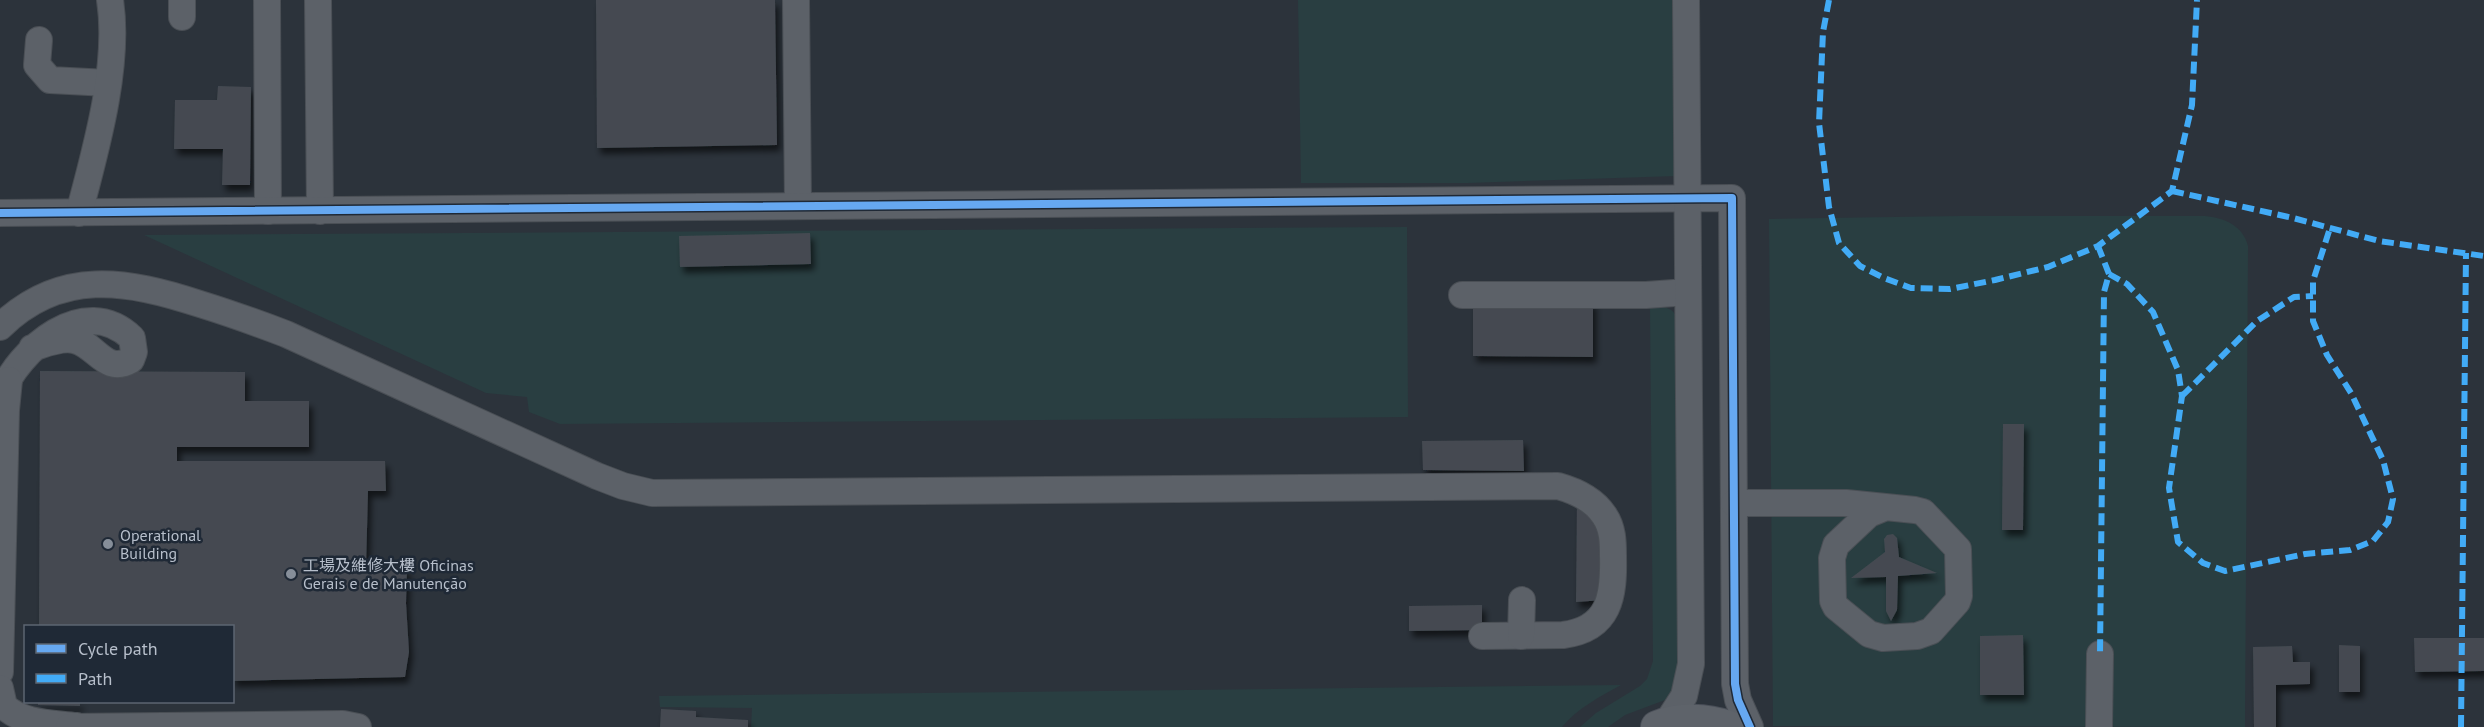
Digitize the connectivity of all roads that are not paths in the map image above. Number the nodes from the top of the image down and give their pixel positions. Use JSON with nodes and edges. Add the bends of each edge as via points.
{"nodes":[{"id":1,"x":110,"y":0,"type":"edge"},
{"id":2,"x":267,"y":0,"type":"edge"},
{"id":3,"x":318,"y":0,"type":"edge"},
{"id":4,"x":796,"y":0,"type":"edge"},
{"id":5,"x":1686,"y":0,"type":"edge"},
{"id":6,"x":39,"y":40,"type":"dead end"},
{"id":7,"x":108,"y":82,"type":"junction"},
{"id":8,"x":1688,"y":198,"type":"junction"},
{"id":9,"x":798,"y":206,"type":"junction"},
{"id":10,"x":268,"y":211,"type":"junction"},
{"id":11,"x":320,"y":211,"type":"junction"},
{"id":12,"x":0,"y":213,"type":"edge"},
{"id":13,"x":79,"y":213,"type":"junction"},
{"id":14,"x":1688,"y":292,"type":"junction"},
{"id":15,"x":1462,"y":295,"type":"dead end"},
{"id":16,"x":0,"y":327,"type":"edge"},
{"id":17,"x":32,"y":348,"type":"dead end"},
{"id":18,"x":5,"y":385,"type":"edge"},
{"id":19,"x":1734,"y":503,"type":"junction"},
{"id":20,"x":1886,"y":507,"type":"junction"},
{"id":21,"x":1522,"y":600,"type":"dead end"},
{"id":22,"x":1482,"y":636,"type":"dead end"},
{"id":23,"x":1521,"y":636,"type":"junction"},
{"id":24,"x":2100,"y":654,"type":"dead end"},
{"id":25,"x":0,"y":672,"type":"edge"},
{"id":26,"x":0,"y":688,"type":"edge"},
{"id":27,"x":0,"y":723,"type":"edge"},
{"id":28,"x":1661,"y":725,"type":"edge"},
{"id":29,"x":76,"y":726,"type":"edge"},
{"id":30,"x":10,"y":727,"type":"edge"},
{"id":31,"x":69,"y":727,"type":"edge"},
{"id":32,"x":358,"y":727,"type":"edge"},
{"id":33,"x":1729,"y":727,"type":"edge"},
{"id":34,"x":1750,"y":727,"type":"edge"},
{"id":35,"x":2099,"y":727,"type":"edge"}],
"edges":[{"from":1,"to":7,"type":"street","via":[[114,23]]},
{"from":2,"to":10,"type":"street"},
{"from":3,"to":11,"type":"street"},
{"from":4,"to":9,"type":"street"},
{"from":5,"to":8,"type":"street"},
{"from":6,"to":7,"type":"street","via":[[38,65],[50,81]]},
{"from":7,"to":13,"type":"street"},
{"from":8,"to":9,"type":"street"},
{"from":8,"to":14,"type":"street"},
{"from":8,"to":19,"type":"street","via":[[1732,198]]},
{"from":9,"to":11,"type":"street"},
{"from":10,"to":11,"type":"street"},
{"from":10,"to":13,"type":"street"},
{"from":12,"to":13,"type":"street"},
{"from":14,"to":15,"type":"street"},
{"from":14,"to":28,"type":"street","via":[[1691,664],[1684,696]]},
{"from":16,"to":23,"type":"street","via":[[25,305],[68,288],[99,283],[152,289],[277,331],[605,479],[652,493],[1535,486],[1572,490],[1596,506],[1609,524],[1614,580],[1609,603],[1596,622],[1575,634]]},
{"from":17,"to":18,"type":"street"},
{"from":18,"to":25,"type":"street"},
{"from":19,"to":20,"type":"street"},
{"from":19,"to":34,"type":"street","via":[[1735,684]]},
{"from":20,"to":20,"type":"street","via":[[1923,512],[1958,549],[1957,602],[1931,631],[1917,636],[1876,637],[1839,611],[1833,601],[1832,558],[1836,545],[1869,514]]},
{"from":21,"to":23,"type":"street"},
{"from":22,"to":23,"type":"street"},
{"from":24,"to":35,"type":"street"},
{"from":26,"to":29,"type":"street","via":[[4,706],[10,712],[27,720]]},
{"from":27,"to":30,"type":"street"},
{"from":28,"to":33,"type":"main road","via":[[1691,720]]},
{"from":29,"to":31,"type":"street"},
{"from":29,"to":32,"type":"street"}]}
